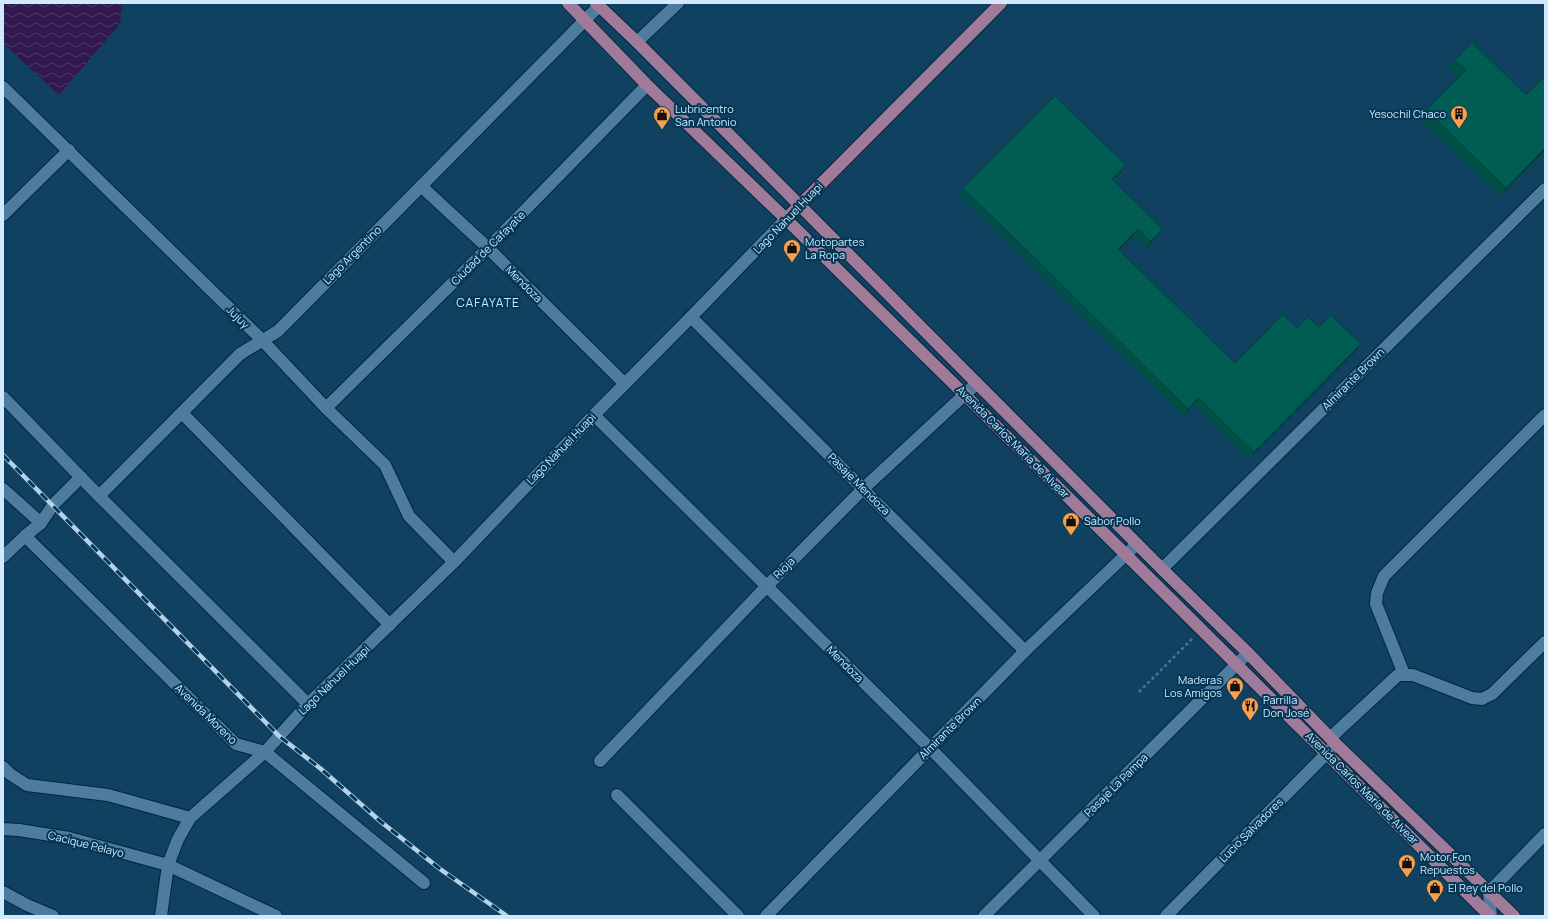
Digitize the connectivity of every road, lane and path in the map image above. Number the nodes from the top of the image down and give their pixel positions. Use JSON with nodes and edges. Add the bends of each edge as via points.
{"nodes":[{"id":1,"x":568,"y":3,"type":"edge"},
{"id":2,"x":678,"y":3,"type":"edge"},
{"id":3,"x":1001,"y":3,"type":"edge"},
{"id":4,"x":597,"y":4,"type":"edge"},
{"id":5,"x":585,"y":20,"type":"junction"},
{"id":6,"x":637,"y":42,"type":"junction"},
{"id":7,"x":647,"y":85,"type":"junction"},
{"id":8,"x":3,"y":87,"type":"edge"},
{"id":9,"x":69,"y":150,"type":"junction"},
{"id":10,"x":422,"y":186,"type":"junction"},
{"id":11,"x":1545,"y":189,"type":"edge"},
{"id":12,"x":800,"y":205,"type":"junction"},
{"id":13,"x":3,"y":215,"type":"edge"},
{"id":14,"x":786,"y":219,"type":"junction"},
{"id":15,"x":488,"y":248,"type":"junction"},
{"id":16,"x":691,"y":317,"type":"junction"},
{"id":17,"x":262,"y":340,"type":"junction"},
{"id":18,"x":626,"y":384,"type":"junction"},
{"id":19,"x":976,"y":384,"type":"junction"},
{"id":20,"x":966,"y":395,"type":"junction"},
{"id":21,"x":3,"y":397,"type":"edge"},
{"id":22,"x":326,"y":408,"type":"junction"},
{"id":23,"x":182,"y":413,"type":"junction"},
{"id":24,"x":594,"y":415,"type":"junction"},
{"id":25,"x":1545,"y":415,"type":"edge"},
{"id":26,"x":81,"y":477,"type":"junction"},
{"id":27,"x":864,"y":488,"type":"junction"},
{"id":28,"x":3,"y":489,"type":"edge"},
{"id":29,"x":99,"y":496,"type":"junction"},
{"id":30,"x":41,"y":524,"type":"junction"},
{"id":31,"x":25,"y":536,"type":"junction"},
{"id":32,"x":1138,"y":544,"type":"junction"},
{"id":33,"x":1127,"y":554,"type":"junction"},
{"id":34,"x":3,"y":557,"type":"edge"},
{"id":35,"x":454,"y":562,"type":"junction"},
{"id":36,"x":1162,"y":570,"type":"junction"},
{"id":37,"x":767,"y":586,"type":"junction"},
{"id":38,"x":390,"y":625,"type":"junction"},
{"id":39,"x":1202,"y":629,"type":"junction"},
{"id":40,"x":1545,"y":642,"type":"edge"},
{"id":41,"x":1025,"y":651,"type":"junction"},
{"id":42,"x":1248,"y":653,"type":"junction"},
{"id":43,"x":1237,"y":664,"type":"junction"},
{"id":44,"x":1404,"y":674,"type":"junction"},
{"id":45,"x":1139,"y":692,"type":"dead end"},
{"id":46,"x":308,"y":704,"type":"junction"},
{"id":47,"x":1333,"y":741,"type":"junction"},
{"id":48,"x":930,"y":748,"type":"junction"},
{"id":49,"x":265,"y":752,"type":"junction"},
{"id":50,"x":1327,"y":753,"type":"junction"},
{"id":51,"x":600,"y":761,"type":"dead end"},
{"id":52,"x":3,"y":767,"type":"edge"},
{"id":53,"x":617,"y":795,"type":"dead end"},
{"id":54,"x":190,"y":818,"type":"junction"},
{"id":55,"x":3,"y":829,"type":"edge"},
{"id":56,"x":1545,"y":834,"type":"edge"},
{"id":57,"x":1040,"y":860,"type":"junction"},
{"id":58,"x":168,"y":865,"type":"junction"},
{"id":59,"x":424,"y":883,"type":"dead end"},
{"id":60,"x":3,"y":892,"type":"edge"},
{"id":61,"x":1489,"y":892,"type":"junction"},
{"id":62,"x":53,"y":916,"type":"edge"},
{"id":63,"x":161,"y":916,"type":"edge"},
{"id":64,"x":276,"y":916,"type":"edge"},
{"id":65,"x":738,"y":916,"type":"edge"},
{"id":66,"x":766,"y":916,"type":"edge"},
{"id":67,"x":984,"y":916,"type":"edge"},
{"id":68,"x":1094,"y":916,"type":"edge"},
{"id":69,"x":1166,"y":916,"type":"edge"},
{"id":70,"x":1491,"y":916,"type":"edge"},
{"id":71,"x":1514,"y":916,"type":"edge"}],
"edges":[{"from":1,"to":5,"type":"main road","name":"Avenida Carlos María de Alvear"},
{"from":2,"to":6,"type":"street"},
{"from":3,"to":12,"type":"main road","name":"Lago Nahuel Huapi"},
{"from":4,"to":5,"type":"street","name":"Lago Argentino"},
{"from":4,"to":6,"type":"main road","name":"Avenida Carlos María de Alvear"},
{"from":5,"to":7,"type":"main road","name":"Avenida Carlos María de Alvear"},
{"from":5,"to":10,"type":"street","name":"Lago Argentino"},
{"from":6,"to":12,"type":"main road","name":"Avenida Carlos María de Alvear"},
{"from":7,"to":14,"type":"main road","name":"Avenida Carlos María de Alvear"},
{"from":7,"to":15,"type":"street","name":"Ciudad de Cafayate"},
{"from":8,"to":9,"type":"street","name":"Jujuy"},
{"from":9,"to":13,"type":"street"},
{"from":9,"to":17,"type":"street","name":"Jujuy"},
{"from":10,"to":15,"type":"street","name":"Mendoza"},
{"from":10,"to":17,"type":"street","name":"Lago Argentino","via":[[278,331]]},
{"from":11,"to":36,"type":"street","name":"Almirante Brown"},
{"from":12,"to":14,"type":"main road","name":"Lago Nahuel Huapi"},
{"from":12,"to":19,"type":"main road","name":"Avenida Carlos María de Alvear"},
{"from":14,"to":16,"type":"street","name":"Lago Nahuel Huapi"},
{"from":14,"to":20,"type":"main road","name":"Avenida Carlos María de Alvear"},
{"from":15,"to":18,"type":"street","name":"Mendoza"},
{"from":15,"to":22,"type":"street","name":"Ciudad de Cafayate"},
{"from":16,"to":18,"type":"street","name":"Lago Nahuel Huapi"},
{"from":16,"to":27,"type":"street","name":"Pasaje Mendoza"},
{"from":17,"to":22,"type":"street","name":"Jujuy"},
{"from":17,"to":23,"type":"street","name":"Lago Argentino","via":[[240,354]]},
{"from":18,"to":24,"type":"street","name":"Lago Nahuel Huapi"},
{"from":19,"to":20,"type":"street","name":"Rioja"},
{"from":19,"to":32,"type":"main road","name":"Avenida Carlos María de Alvear"},
{"from":20,"to":27,"type":"street","name":"Rioja"},
{"from":20,"to":33,"type":"main road","name":"Avenida Carlos María de Alvear"},
{"from":21,"to":26,"type":"street"},
{"from":22,"to":35,"type":"street","name":"Jujuy","via":[[385,465],[409,516]]},
{"from":23,"to":29,"type":"street","name":"Lago Argentino"},
{"from":23,"to":38,"type":"street"},
{"from":24,"to":35,"type":"street","name":"Lago Nahuel Huapi"},
{"from":24,"to":37,"type":"street","name":"Mendoza"},
{"from":25,"to":44,"type":"street","via":[[1384,576],[1376,604]]},
{"from":26,"to":29,"type":"street"},
{"from":26,"to":30,"type":"street","via":[[53,505]]},
{"from":27,"to":37,"type":"street","name":"Rioja"},
{"from":27,"to":41,"type":"street","name":"Pasaje Mendoza"},
{"from":28,"to":30,"type":"street"},
{"from":29,"to":46,"type":"street"},
{"from":30,"to":31,"type":"street"},
{"from":31,"to":34,"type":"street"},
{"from":31,"to":49,"type":"street","name":"Avenida Moreno","via":[[236,744]]},
{"from":32,"to":33,"type":"street","name":"Almirante Brown"},
{"from":32,"to":36,"type":"main road","name":"Avenida Carlos María de Alvear"},
{"from":33,"to":39,"type":"main road","name":"Avenida Carlos María de Alvear"},
{"from":33,"to":41,"type":"street","name":"Almirante Brown"},
{"from":35,"to":38,"type":"street","name":"Lago Nahuel Huapi"},
{"from":36,"to":42,"type":"main road","name":"Avenida Carlos María de Alvear"},
{"from":37,"to":48,"type":"street","name":"Mendoza"},
{"from":37,"to":51,"type":"street","name":"Rioja"},
{"from":38,"to":46,"type":"street","name":"Lago Nahuel Huapi"},
{"from":39,"to":43,"type":"main road","name":"Avenida Carlos María de Alvear"},
{"from":39,"to":45,"type":"path"},
{"from":40,"to":44,"type":"street","via":[[1492,694],[1482,699],[1472,698],[1413,675]]},
{"from":41,"to":48,"type":"street","name":"Almirante Brown"},
{"from":42,"to":43,"type":"street","name":"Pasaje La Pampa"},
{"from":42,"to":47,"type":"main road","name":"Avenida Carlos María de Alvear"},
{"from":43,"to":50,"type":"main road","name":"Avenida Carlos María de Alvear"},
{"from":43,"to":57,"type":"street","name":"Pasaje La Pampa"},
{"from":44,"to":47,"type":"street","name":"Lucio Salvadores","via":[[1398,675]]},
{"from":46,"to":49,"type":"street","name":"Lago Nahuel Huapi"},
{"from":47,"to":50,"type":"street","name":"Lucio Salvadores"},
{"from":47,"to":61,"type":"main road","name":"Avenida Carlos María de Alvear"},
{"from":48,"to":57,"type":"street","name":"Mendoza"},
{"from":48,"to":66,"type":"street","name":"Almirante Brown"},
{"from":49,"to":54,"type":"street","name":"Lago Nahuel Huapi"},
{"from":49,"to":59,"type":"street","name":"Avenida Moreno"},
{"from":50,"to":69,"type":"street","name":"Lucio Salvadores"},
{"from":50,"to":70,"type":"main road","name":"Avenida Carlos María de Alvear"},
{"from":52,"to":54,"type":"street","via":[[28,785],[108,795]]},
{"from":53,"to":65,"type":"street"},
{"from":54,"to":58,"type":"street","name":"Lago Nahuel Huapi"},
{"from":55,"to":58,"type":"street","name":"Cacique Pelayo","via":[[69,838]]},
{"from":56,"to":61,"type":"street"},
{"from":57,"to":67,"type":"street","name":"Pasaje La Pampa"},
{"from":57,"to":68,"type":"street","name":"Mendoza"},
{"from":58,"to":63,"type":"street","name":"Lago Nahuel Huapi"},
{"from":58,"to":64,"type":"street","name":"Cacique Pelayo"},
{"from":60,"to":62,"type":"street"},
{"from":61,"to":70,"type":"street"},
{"from":61,"to":71,"type":"main road","name":"Avenida Carlos María de Alvear"}]}
